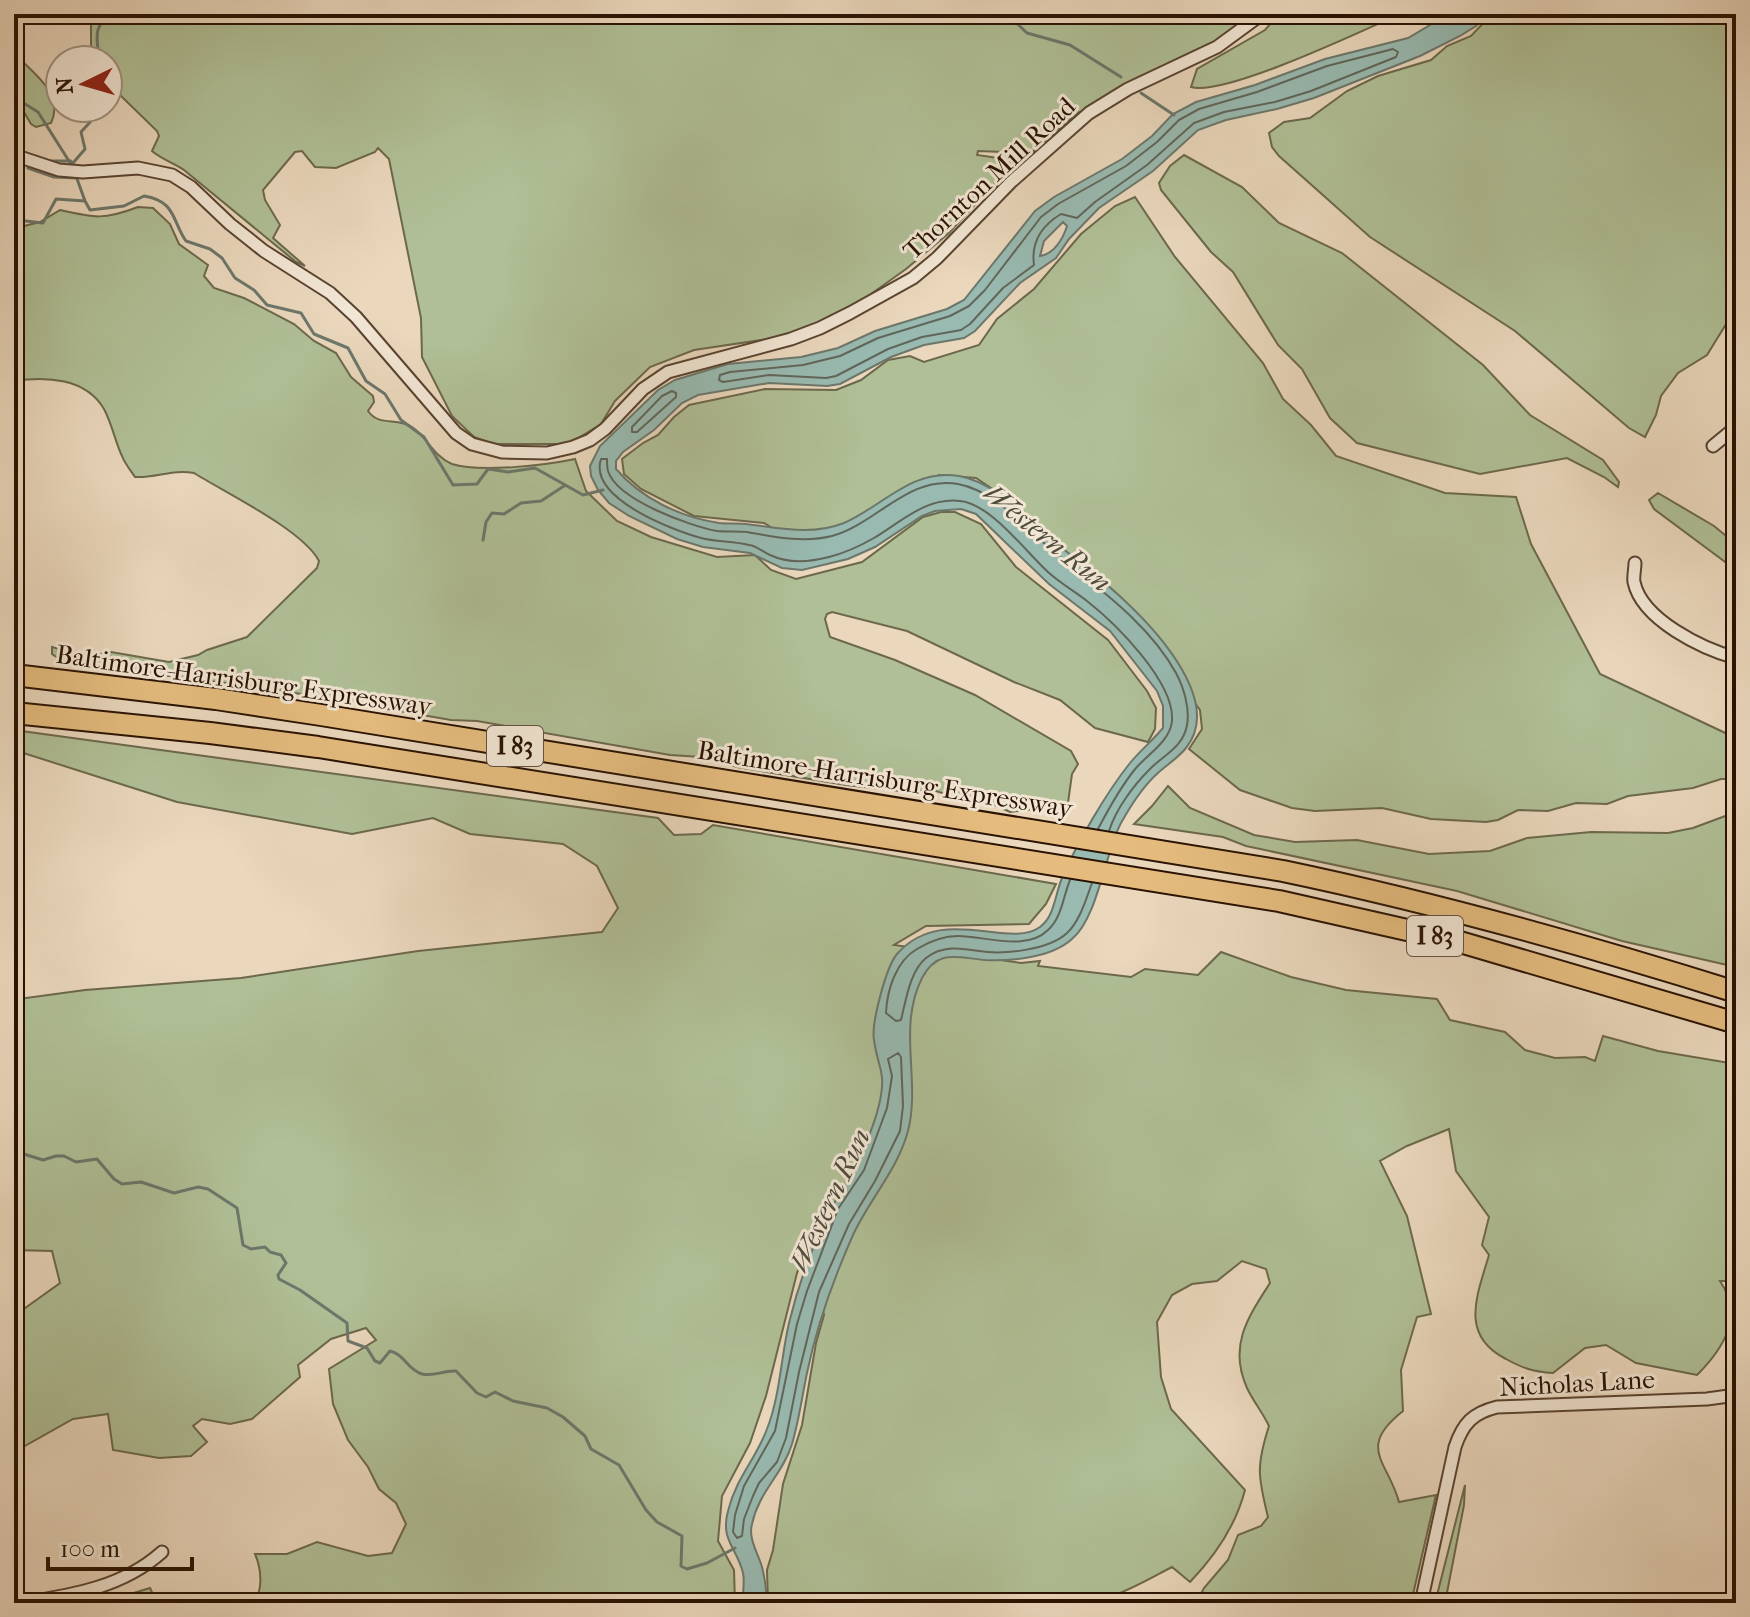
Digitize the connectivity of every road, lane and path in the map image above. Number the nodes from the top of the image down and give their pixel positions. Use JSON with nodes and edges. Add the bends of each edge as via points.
{"nodes":[{"id":1,"x":1262,"y":14,"type":"edge"},
{"id":2,"x":14,"y":155,"type":"edge"},
{"id":3,"x":1736,"y":427,"type":"edge"},
{"id":4,"x":1713,"y":446,"type":"dead end"},
{"id":5,"x":1635,"y":563,"type":"dead end"},
{"id":6,"x":1736,"y":658,"type":"edge"},
{"id":7,"x":14,"y":675,"type":"edge"},
{"id":8,"x":14,"y":713,"type":"edge"},
{"id":9,"x":1736,"y":992,"type":"edge"},
{"id":10,"x":1736,"y":1023,"type":"edge"},
{"id":11,"x":1736,"y":1395,"type":"edge"},
{"id":12,"x":162,"y":1552,"type":"dead end"},
{"id":13,"x":23,"y":1603,"type":"edge"},
{"id":14,"x":1421,"y":1603,"type":"edge"}],
"edges":[{"from":1,"to":2,"type":"street","name":"Thornton Mill Road","via":[[1217,47],[1089,113],[913,278],[820,328],[668,372],[590,440],[547,453],[502,452],[472,444],[456,433],[330,293],[264,251],[172,175],[138,168],[59,170]]},
{"from":3,"to":4,"type":"street"},
{"from":5,"to":6,"type":"street","via":[[1634,583],[1654,614],[1712,651]]},
{"from":7,"to":9,"type":"highway","name":"Baltimore-Harrisburg Expressway","number":"I 83","via":[[216,699],[1283,871],[1597,948]]},
{"from":8,"to":10,"type":"highway","number":"I 83","via":[[318,747],[1279,901],[1524,960]]},
{"from":11,"to":14,"type":"street","name":"Nicholas Lane","via":[[1497,1407],[1470,1417],[1455,1447]]},
{"from":12,"to":13,"type":"street","via":[[131,1575],[96,1589]]}]}
